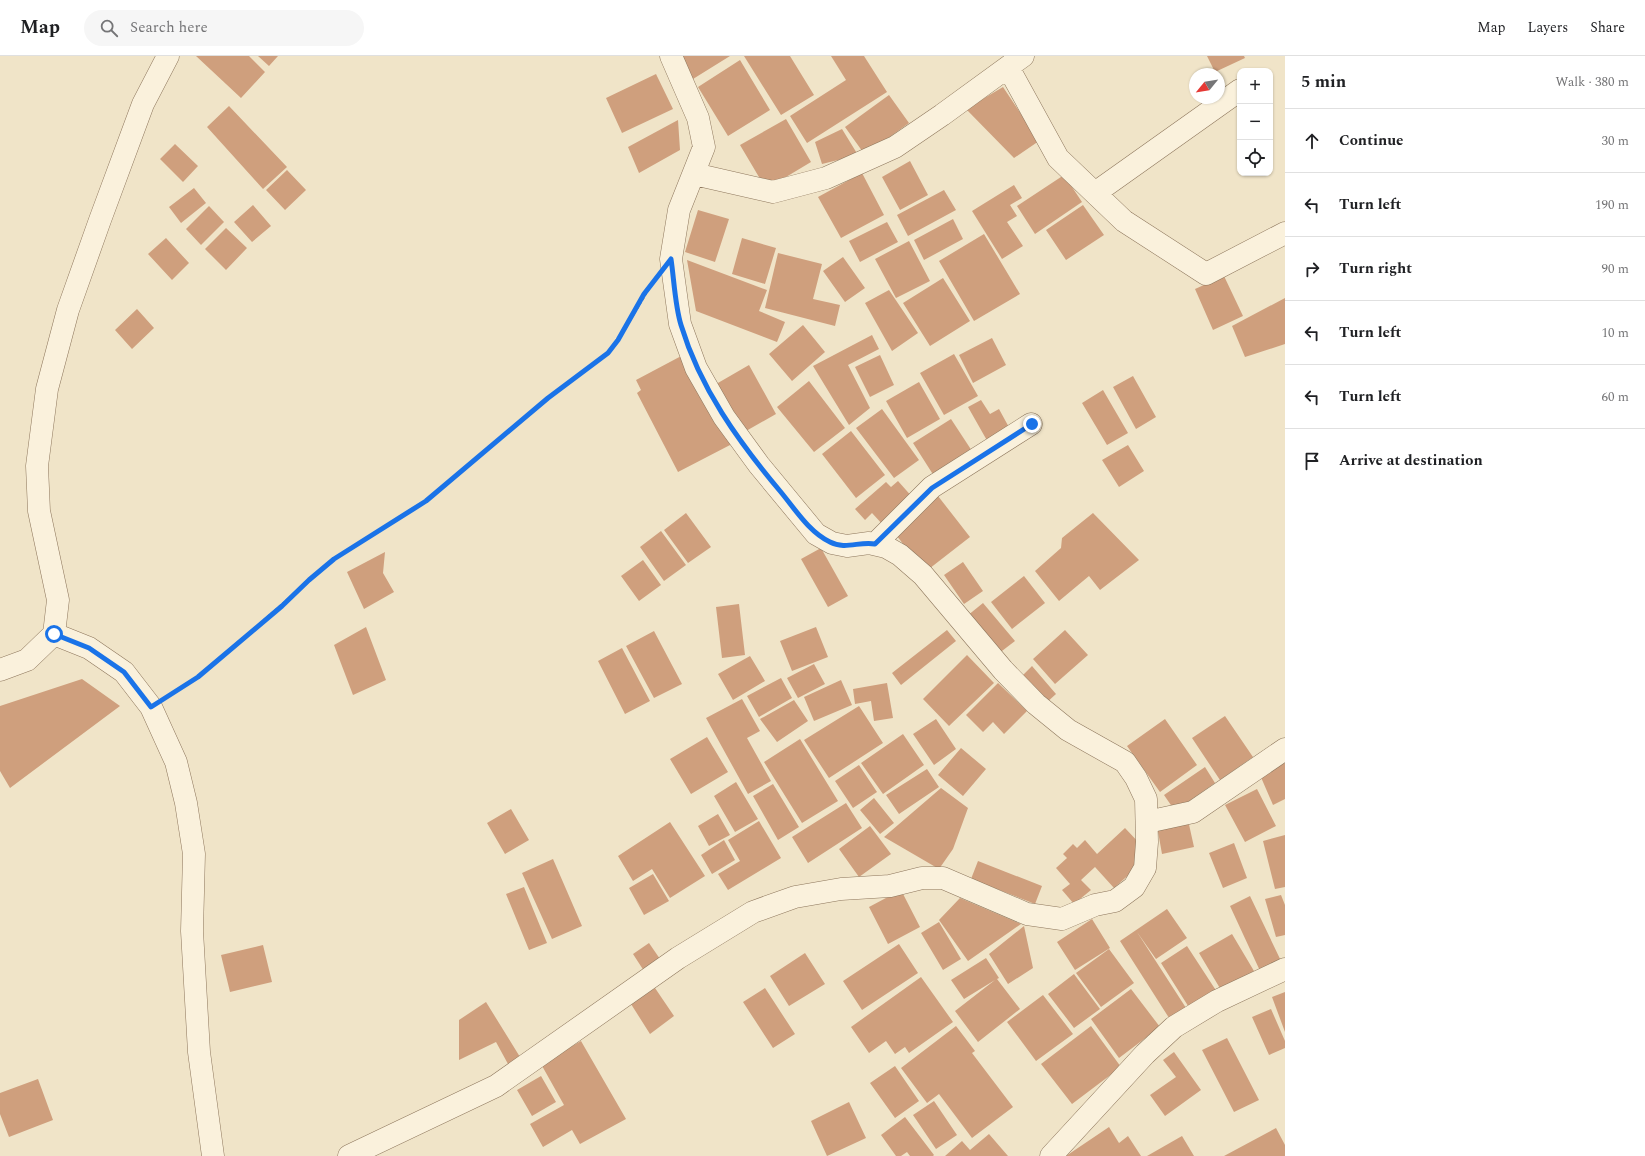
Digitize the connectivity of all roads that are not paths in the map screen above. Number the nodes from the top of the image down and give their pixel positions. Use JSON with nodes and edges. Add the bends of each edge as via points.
{"nodes":[{"id":1,"x":168,"y":56,"type":"edge"},
{"id":2,"x":671,"y":56,"type":"edge"},
{"id":3,"x":1015,"y":62,"type":"edge"},
{"id":4,"x":1237,"y":92,"type":"edge"},
{"id":5,"x":694,"y":174,"type":"junction"},
{"id":6,"x":1095,"y":193,"type":"junction"},
{"id":7,"x":1285,"y":233,"type":"edge"},
{"id":8,"x":1032,"y":424,"type":"dead end"},
{"id":9,"x":875,"y":544,"type":"junction"},
{"id":10,"x":54,"y":634,"type":"junction"},
{"id":11,"x":0,"y":670,"type":"edge"},
{"id":12,"x":1285,"y":749,"type":"edge"},
{"id":13,"x":1146,"y":822,"type":"junction"},
{"id":14,"x":1285,"y":968,"type":"edge"},
{"id":15,"x":213,"y":1156,"type":"edge"},
{"id":16,"x":350,"y":1156,"type":"edge"},
{"id":17,"x":1050,"y":1156,"type":"edge"}],
"edges":[{"from":1,"to":10,"type":"street","via":[[143,104],[100,220],[68,310],[47,389],[37,466],[39,511],[58,600]]},
{"from":2,"to":5,"type":"street","via":[[698,118],[704,147]]},
{"from":3,"to":5,"type":"street","via":[[895,147],[826,178],[773,192]]},
{"from":3,"to":6,"type":"street","via":[[1058,158]]},
{"from":4,"to":6,"type":"street"},
{"from":5,"to":9,"type":"street","via":[[679,210],[671,259],[680,324],[696,368],[724,417],[758,465],[816,534],[832,543],[847,546]]},
{"from":6,"to":7,"type":"street","via":[[1124,221],[1206,274]]},
{"from":8,"to":9,"type":"street","via":[[932,488]]},
{"from":9,"to":13,"type":"street","via":[[886,546],[900,555],[923,575],[1002,670],[1036,704],[1068,730],[1125,762],[1146,799]]},
{"from":10,"to":11,"type":"street","via":[[27,660]]},
{"from":10,"to":15,"type":"street","via":[[89,648],[124,672],[151,707],[176,762],[193,847],[192,932],[199,1052]]},
{"from":12,"to":13,"type":"street","via":[[1193,812]]},
{"from":13,"to":16,"type":"street","via":[[1145,868],[1134,887],[1115,901],[1095,905],[1062,919],[1027,914],[943,878],[922,878],[890,886],[841,889],[795,897],[753,912],[678,958],[496,1086]]},
{"from":14,"to":17,"type":"street","via":[[1217,1000],[1174,1027],[1145,1054]]}]}
